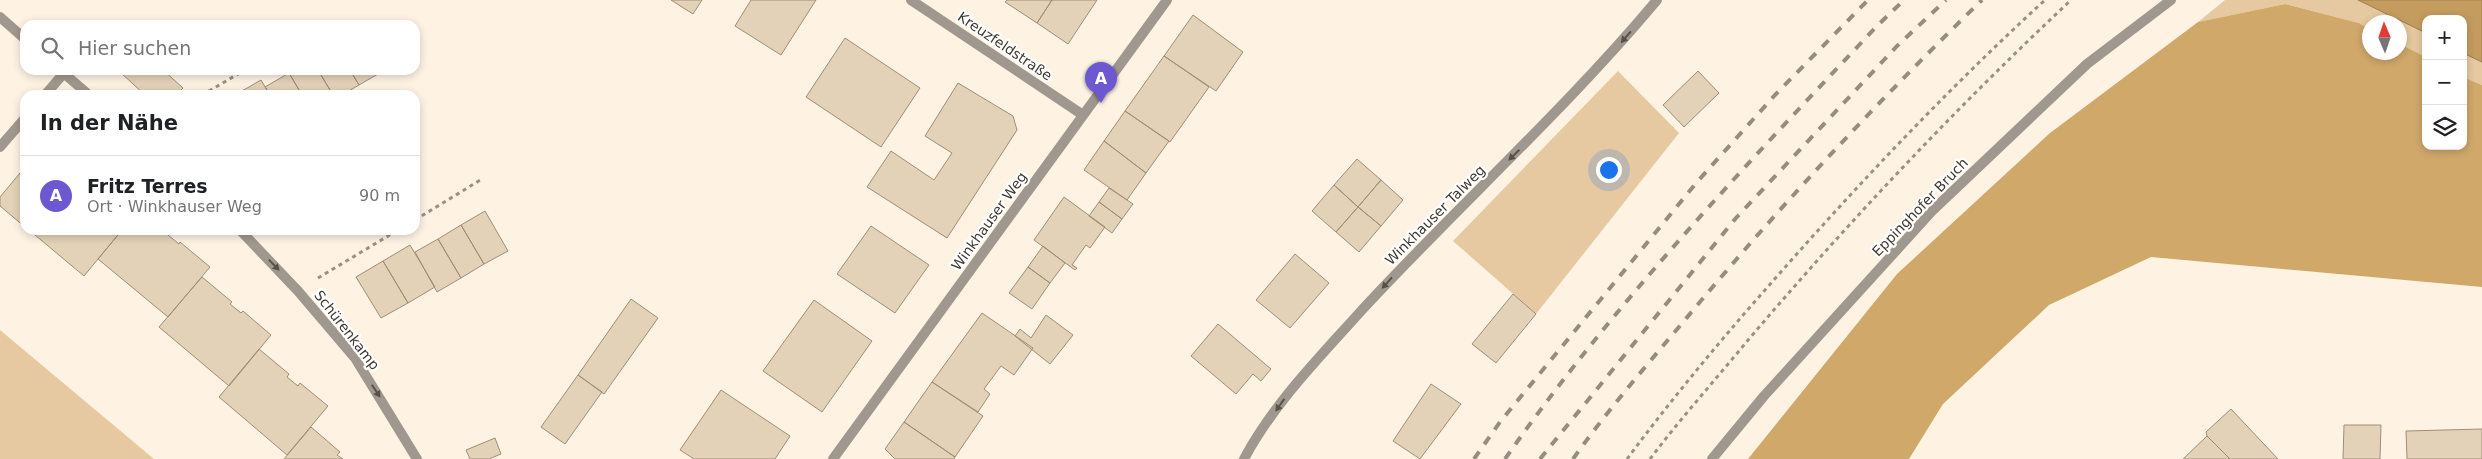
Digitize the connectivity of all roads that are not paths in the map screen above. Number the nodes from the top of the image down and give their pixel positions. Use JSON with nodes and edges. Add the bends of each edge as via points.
{"nodes":[{"id":1,"x":911,"y":0,"type":"edge"},
{"id":2,"x":1167,"y":0,"type":"edge"},
{"id":3,"x":1657,"y":0,"type":"edge"},
{"id":4,"x":2172,"y":0,"type":"edge"},
{"id":5,"x":0,"y":18,"type":"edge"},
{"id":6,"x":20,"y":35,"type":"edge"},
{"id":7,"x":60,"y":75,"type":"edge"},
{"id":8,"x":66,"y":75,"type":"edge"},
{"id":9,"x":49,"y":90,"type":"edge"},
{"id":10,"x":83,"y":90,"type":"edge"},
{"id":11,"x":1083,"y":115,"type":"junction"},
{"id":12,"x":20,"y":124,"type":"edge"},
{"id":13,"x":0,"y":147,"type":"edge"},
{"id":14,"x":245,"y":235,"type":"edge"},
{"id":15,"x":417,"y":459,"type":"edge"},
{"id":16,"x":833,"y":459,"type":"edge"},
{"id":17,"x":1244,"y":459,"type":"edge"},
{"id":18,"x":1712,"y":459,"type":"edge"}],
"edges":[{"from":1,"to":11,"type":"street","name":"Kreuzfeldstraße"},
{"from":2,"to":11,"type":"street","name":"Winkhauser Weg"},
{"from":3,"to":17,"type":"street","name":"Winkhauser Talweg","one_way":true,"via":[[1626,38],[1413,255],[1294,385]]},
{"from":4,"to":18,"type":"street","name":"Eppinghofer Bruch","via":[[2087,64],[1933,210],[1764,396]]},
{"from":5,"to":6,"type":"street"},
{"from":7,"to":9,"type":"street"},
{"from":8,"to":10,"type":"street"},
{"from":11,"to":16,"type":"street","name":"Winkhauser Weg"},
{"from":12,"to":13,"type":"street"},
{"from":14,"to":15,"type":"street","name":"Schürenkamp","one_way":true,"via":[[298,290],[355,358]]}]}
